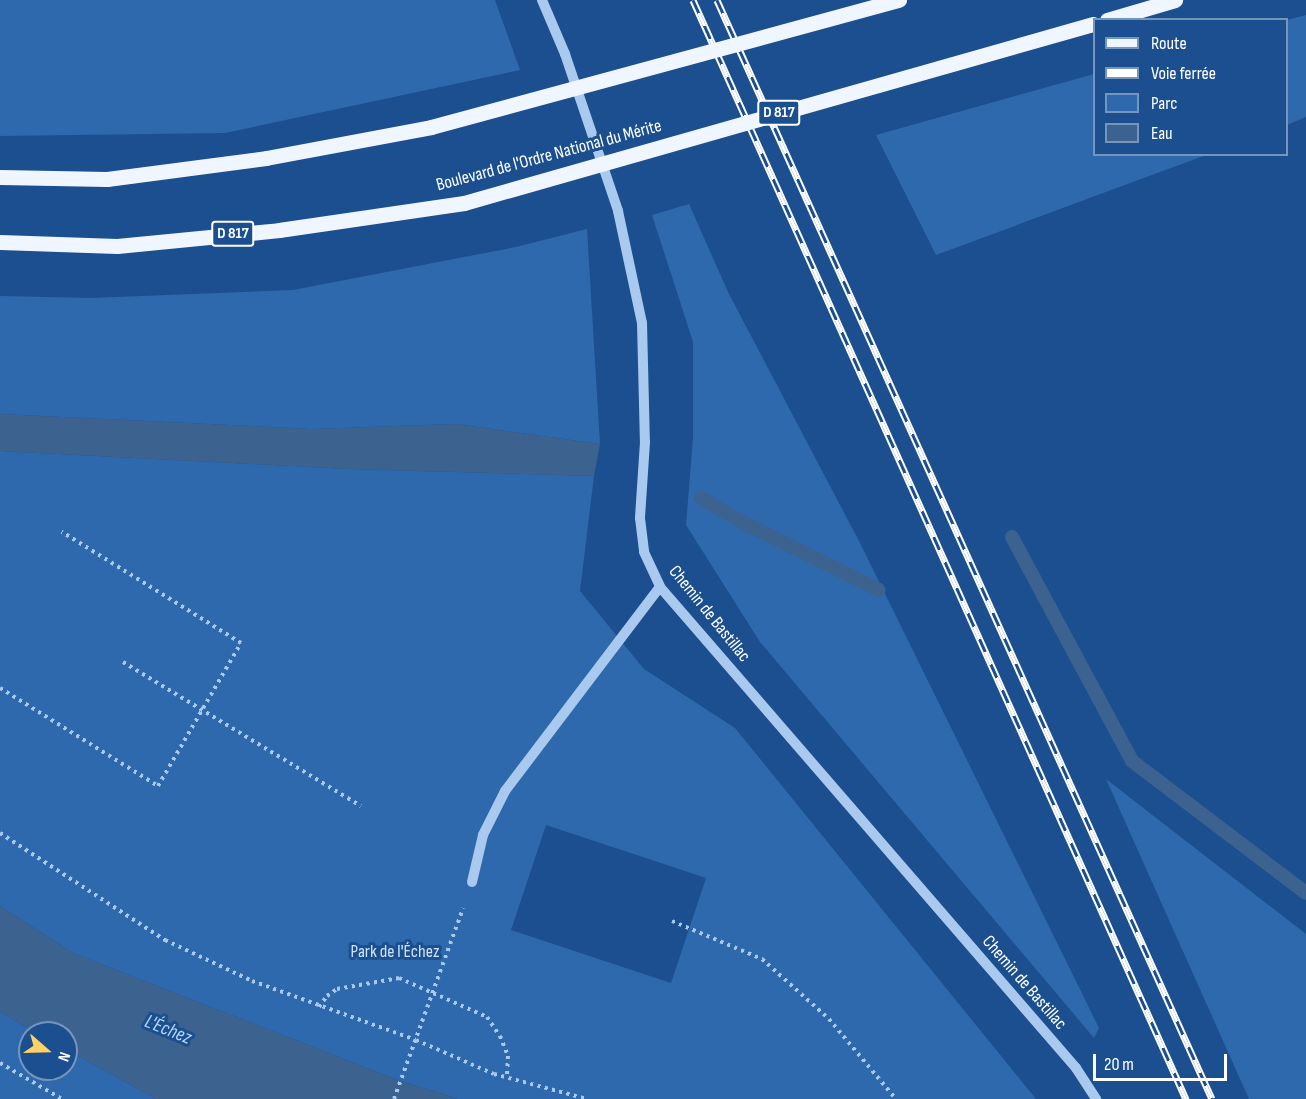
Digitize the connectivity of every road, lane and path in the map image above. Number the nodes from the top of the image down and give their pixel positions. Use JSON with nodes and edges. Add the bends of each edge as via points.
{"nodes":[{"id":1,"x":542,"y":0,"type":"edge"},
{"id":2,"x":899,"y":0,"type":"edge"},
{"id":3,"x":1175,"y":0,"type":"edge"},
{"id":4,"x":1112,"y":18,"type":"edge"},
{"id":5,"x":1093,"y":23,"type":"edge"},
{"id":6,"x":0,"y":177,"type":"edge"},
{"id":7,"x":0,"y":242,"type":"edge"},
{"id":8,"x":62,"y":532,"type":"dead end"},
{"id":9,"x":660,"y":587,"type":"junction"},
{"id":10,"x":123,"y":662,"type":"dead end"},
{"id":11,"x":0,"y":688,"type":"edge"},
{"id":12,"x":204,"y":711,"type":"junction"},
{"id":13,"x":361,"y":806,"type":"dead end"},
{"id":14,"x":0,"y":832,"type":"edge"},
{"id":15,"x":472,"y":882,"type":"joint"},
{"id":16,"x":672,"y":921,"type":"dead end"},
{"id":17,"x":433,"y":991,"type":"junction"},
{"id":18,"x":319,"y":1007,"type":"junction"},
{"id":19,"x":416,"y":1040,"type":"junction"},
{"id":20,"x":0,"y":1063,"type":"edge"},
{"id":21,"x":507,"y":1077,"type":"junction"},
{"id":22,"x":62,"y":1099,"type":"edge"},
{"id":23,"x":394,"y":1099,"type":"edge"},
{"id":24,"x":587,"y":1099,"type":"edge"},
{"id":25,"x":896,"y":1099,"type":"edge"},
{"id":26,"x":1096,"y":1099,"type":"edge"}],
"edges":[{"from":1,"to":9,"type":"street","name":"Chemin de Bastillac","via":[[565,54],[618,211],[642,323],[645,442],[640,518],[645,552]]},
{"from":2,"to":6,"type":"main road","bridge":true,"via":[[431,126],[266,158],[106,179]]},
{"from":3,"to":4,"type":"main road","name":"Boulevard de l'Ordre National du Mérite","number":"D 817"},
{"from":5,"to":7,"type":"main road","name":"Boulevard de l'Ordre National du Mérite","number":"D 817","bridge":true,"via":[[464,203],[279,230],[117,246]]},
{"from":8,"to":12,"type":"path","via":[[241,643]]},
{"from":9,"to":15,"type":"street","via":[[505,790],[483,835]]},
{"from":9,"to":26,"type":"street","name":"Chemin de Bastillac","via":[[1068,1059]]},
{"from":10,"to":12,"type":"path"},
{"from":11,"to":12,"type":"path","via":[[158,786]]},
{"from":12,"to":13,"type":"path"},
{"from":14,"to":18,"type":"path","via":[[165,940]]},
{"from":15,"to":17,"type":"path"},
{"from":16,"to":25,"type":"path","via":[[762,959],[829,1019]]},
{"from":17,"to":18,"type":"path","via":[[399,978],[337,989]]},
{"from":17,"to":19,"type":"path"},
{"from":17,"to":21,"type":"path","via":[[487,1017],[508,1056]]},
{"from":18,"to":19,"type":"path"},
{"from":19,"to":21,"type":"path"},
{"from":19,"to":23,"type":"path"},
{"from":20,"to":22,"type":"path"},
{"from":21,"to":24,"type":"path"}]}
